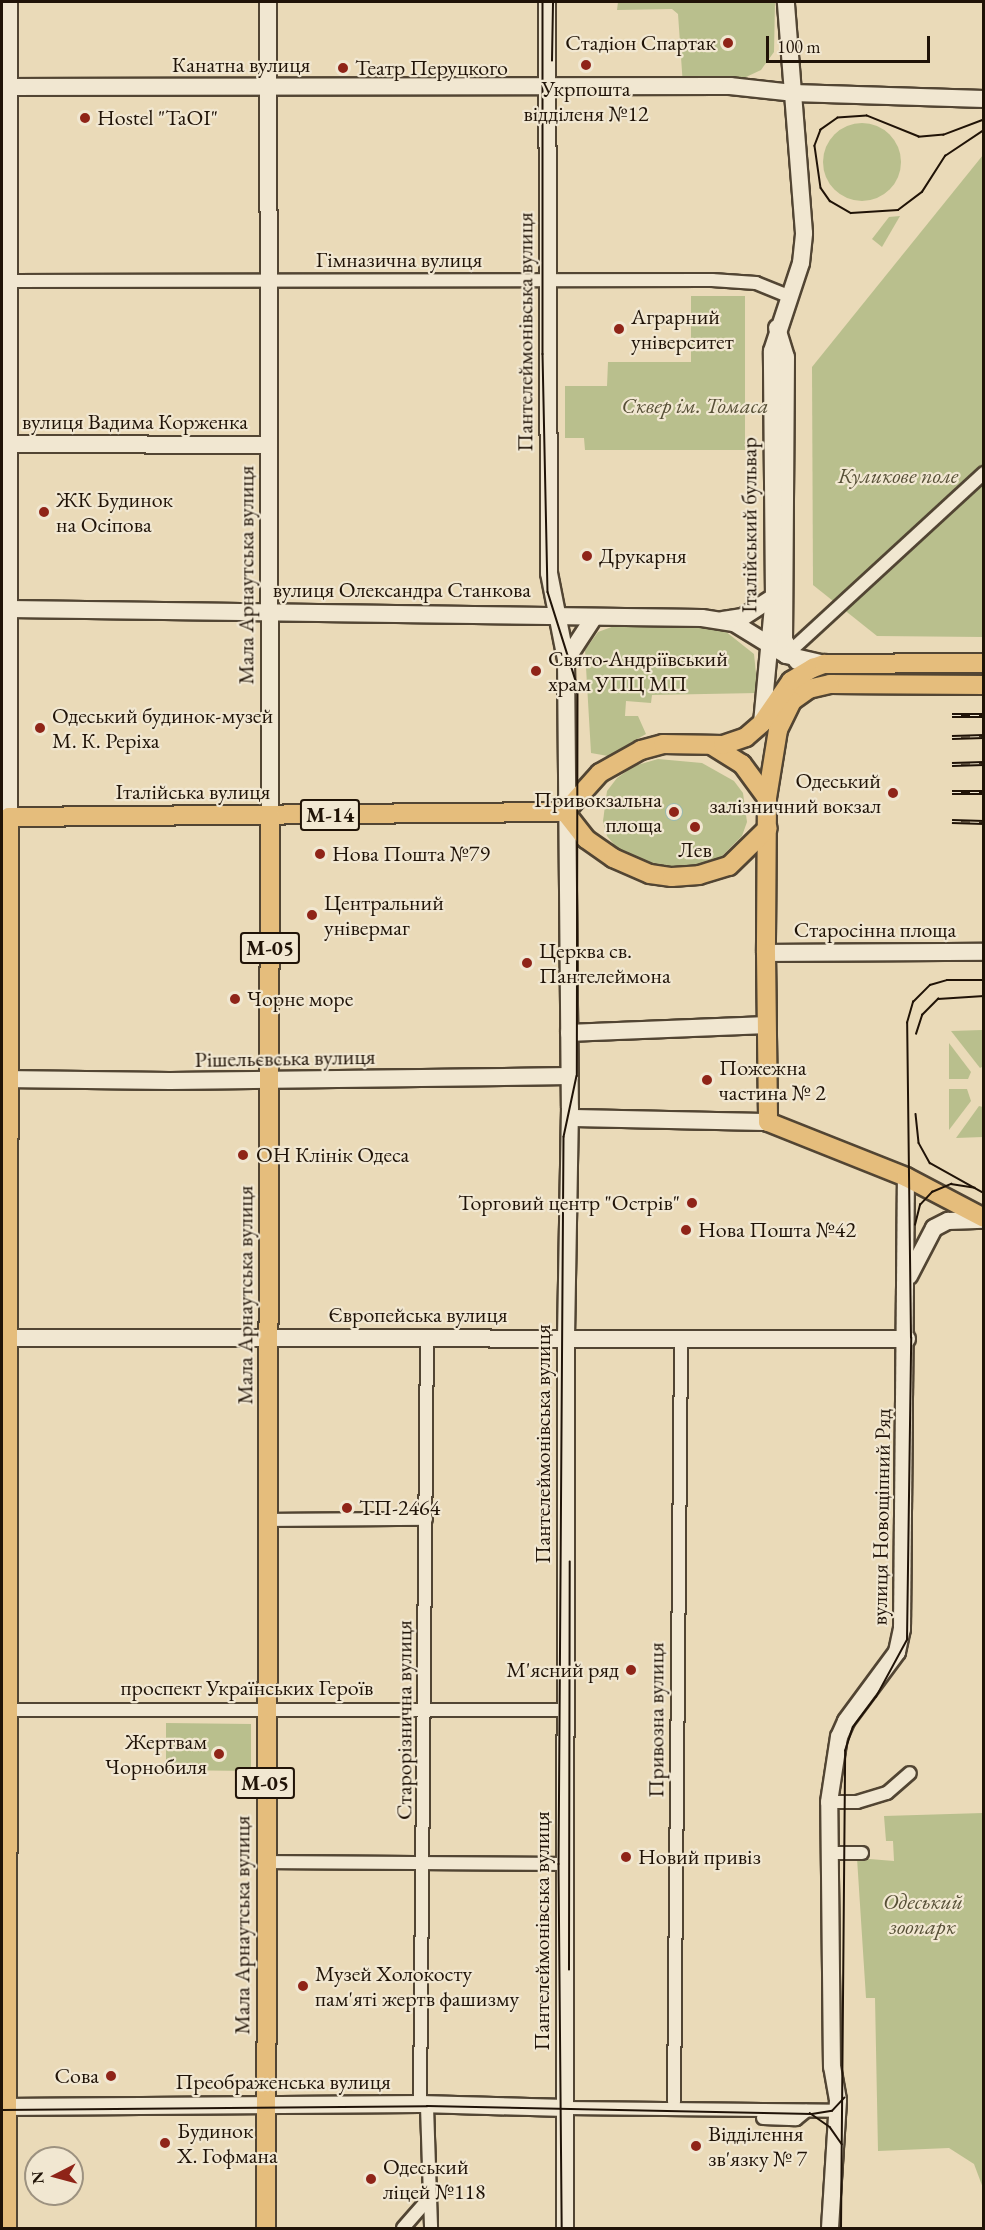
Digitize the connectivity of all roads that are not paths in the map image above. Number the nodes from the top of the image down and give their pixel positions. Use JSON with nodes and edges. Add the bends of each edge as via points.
{"nodes":[{"id":1,"x":9,"y":2,"type":"edge"},
{"id":2,"x":267,"y":2,"type":"edge"},
{"id":3,"x":547,"y":2,"type":"edge"},
{"id":4,"x":786,"y":2,"type":"edge"},
{"id":5,"x":5,"y":87,"type":"edge"},
{"id":6,"x":268,"y":87,"type":"junction"},
{"id":7,"x":548,"y":88,"type":"junction"},
{"id":8,"x":792,"y":93,"type":"junction"},
{"id":9,"x":984,"y":99,"type":"edge"},
{"id":10,"x":546,"y":280,"type":"junction"},
{"id":11,"x":8,"y":281,"type":"junction"},
{"id":12,"x":268,"y":282,"type":"junction"},
{"id":13,"x":788,"y":296,"type":"junction"},
{"id":14,"x":5,"y":444,"type":"edge"},
{"id":15,"x":269,"y":445,"type":"junction"},
{"id":16,"x":984,"y":474,"type":"edge"},
{"id":17,"x":780,"y":593,"type":"junction"},
{"id":18,"x":9,"y":609,"type":"junction"},
{"id":19,"x":270,"y":612,"type":"junction"},
{"id":20,"x":559,"y":614,"type":"junction"},
{"id":21,"x":594,"y":617,"type":"junction"},
{"id":22,"x":722,"y":620,"type":"junction"},
{"id":23,"x":768,"y":645,"type":"junction"},
{"id":24,"x":794,"y":659,"type":"junction"},
{"id":25,"x":566,"y":660,"type":"junction"},
{"id":26,"x":984,"y":663,"type":"edge"},
{"id":27,"x":830,"y":684,"type":"junction"},
{"id":28,"x":984,"y":685,"type":"edge"},
{"id":29,"x":762,"y":723,"type":"junction"},
{"id":30,"x":713,"y":746,"type":"junction"},
{"id":31,"x":768,"y":798,"type":"junction"},
{"id":32,"x":565,"y":812,"type":"junction"},
{"id":33,"x":270,"y":815,"type":"junction"},
{"id":34,"x":5,"y":817,"type":"edge"},
{"id":35,"x":768,"y":828,"type":"junction"},
{"id":36,"x":984,"y":952,"type":"edge"},
{"id":37,"x":766,"y":953,"type":"junction"},
{"id":38,"x":766,"y":1025,"type":"junction"},
{"id":39,"x":569,"y":1033,"type":"junction"},
{"id":40,"x":570,"y":1076,"type":"junction"},
{"id":41,"x":5,"y":1079,"type":"edge"},
{"id":42,"x":270,"y":1081,"type":"junction"},
{"id":43,"x":570,"y":1118,"type":"junction"},
{"id":44,"x":768,"y":1122,"type":"junction"},
{"id":45,"x":906,"y":1177,"type":"junction"},
{"id":46,"x":984,"y":1219,"type":"edge"},
{"id":47,"x":907,"y":1280,"type":"junction"},
{"id":48,"x":268,"y":1337,"type":"junction"},
{"id":49,"x":427,"y":1337,"type":"junction"},
{"id":50,"x":566,"y":1337,"type":"junction"},
{"id":51,"x":5,"y":1338,"type":"edge"},
{"id":52,"x":681,"y":1338,"type":"junction"},
{"id":53,"x":907,"y":1339,"type":"junction"},
{"id":54,"x":5,"y":1479,"type":"edge"},
{"id":55,"x":426,"y":1519,"type":"junction"},
{"id":56,"x":267,"y":1520,"type":"junction"},
{"id":57,"x":265,"y":1708,"type":"junction"},
{"id":58,"x":425,"y":1709,"type":"junction"},
{"id":59,"x":5,"y":1710,"type":"edge"},
{"id":60,"x":564,"y":1710,"type":"junction"},
{"id":61,"x":910,"y":1773,"type":"dead end"},
{"id":62,"x":832,"y":1802,"type":"junction"},
{"id":63,"x":832,"y":1853,"type":"junction"},
{"id":64,"x":862,"y":1853,"type":"dead end"},
{"id":65,"x":265,"y":1862,"type":"junction"},
{"id":66,"x":424,"y":1863,"type":"junction"},
{"id":67,"x":563,"y":1864,"type":"junction"},
{"id":68,"x":5,"y":1955,"type":"edge"},
{"id":69,"x":674,"y":2102,"type":"junction"},
{"id":70,"x":420,"y":2104,"type":"junction"},
{"id":71,"x":267,"y":2105,"type":"junction"},
{"id":72,"x":5,"y":2107,"type":"edge"},
{"id":73,"x":566,"y":2108,"type":"junction"},
{"id":74,"x":806,"y":2111,"type":"junction"},
{"id":75,"x":837,"y":2111,"type":"junction"},
{"id":76,"x":430,"y":2197,"type":"junction"},
{"id":77,"x":7,"y":2229,"type":"edge"},
{"id":78,"x":266,"y":2229,"type":"edge"},
{"id":79,"x":403,"y":2229,"type":"edge"},
{"id":80,"x":431,"y":2229,"type":"edge"},
{"id":81,"x":565,"y":2229,"type":"edge"},
{"id":82,"x":830,"y":2229,"type":"edge"}],
"edges":[{"from":1,"to":5,"type":"main road"},
{"from":2,"to":6,"type":"main road","name":"Мала Арнаутська вулиця"},
{"from":3,"to":7,"type":"main road","name":"Пантелеймонівська вулиця"},
{"from":4,"to":8,"type":"main road","name":"Італійський бульвар"},
{"from":5,"to":6,"type":"main road","name":"Канатна вулиця"},
{"from":5,"to":11,"type":"main road"},
{"from":6,"to":7,"type":"main road","name":"Канатна вулиця","via":[[440,82]]},
{"from":6,"to":12,"type":"main road","name":"Мала Арнаутська вулиця"},
{"from":7,"to":8,"type":"main road","name":"Канатна вулиця","via":[[730,86]]},
{"from":7,"to":10,"type":"main road","name":"Пантелеймонівська вулиця"},
{"from":8,"to":9,"type":"main road","name":"Канатна вулиця"},
{"from":8,"to":13,"type":"main road","name":"Італійський бульвар","via":[[804,233],[801,263]]},
{"from":10,"to":12,"type":"street","name":"Гімназична вулиця"},
{"from":10,"to":13,"type":"street","name":"Гімназична вулиця","via":[[712,280],[756,283]]},
{"from":10,"to":20,"type":"main road","name":"Пантелеймонівська вулиця","via":[[549,573]]},
{"from":11,"to":12,"type":"street","name":"Гімназична вулиця"},
{"from":11,"to":14,"type":"main road"},
{"from":12,"to":15,"type":"main road","name":"Мала Арнаутська вулиця","number":"М-05"},
{"from":13,"to":17,"type":"main road","name":"Італійський бульвар","via":[[772,351]]},
{"from":14,"to":15,"type":"main road","name":"вулиця Вадима Корженка"},
{"from":14,"to":18,"type":"main road"},
{"from":15,"to":19,"type":"main road","name":"Мала Арнаутська вулиця","number":"М-05"},
{"from":16,"to":24,"type":"street"},
{"from":17,"to":22,"type":"main road","via":[[743,617]]},
{"from":17,"to":23,"type":"main road","name":"Італійський бульвар"},
{"from":17,"to":24,"type":"main road","via":[[784,640]]},
{"from":18,"to":19,"type":"main road","name":"вулиця Олександра Станкова"},
{"from":18,"to":34,"type":"main road"},
{"from":19,"to":20,"type":"main road","name":"вулиця Олександра Станкова"},
{"from":19,"to":33,"type":"main road","name":"Мала Арнаутська вулиця","number":"М-05"},
{"from":20,"to":21,"type":"main road","name":"вулиця Олександра Станкова"},
{"from":20,"to":25,"type":"main road","name":"Пантелеймонівська вулиця"},
{"from":21,"to":22,"type":"main road","name":"вулиця Олександра Станкова"},
{"from":21,"to":25,"type":"main road"},
{"from":22,"to":23,"type":"main road","name":"вулиця Олександра Станкова","via":[[734,623]]},
{"from":23,"to":24,"type":"main road","name":"вулиця Олександра Станкова"},
{"from":23,"to":29,"type":"main road","name":"Італійський бульвар"},
{"from":24,"to":26,"type":"main road","via":[[824,664]]},
{"from":24,"to":27,"type":"main road","name":"вулиця Олександра Станкова"},
{"from":24,"to":29,"type":"main road","via":[[784,689]]},
{"from":25,"to":32,"type":"main road","name":"Пантелеймонівська вулиця"},
{"from":27,"to":28,"type":"main road"},
{"from":27,"to":31,"type":"main road","via":[[801,694],[785,712],[778,730]]},
{"from":29,"to":30,"type":"main road","via":[[746,737]]},
{"from":30,"to":31,"type":"main road","via":[[742,764]]},
{"from":30,"to":32,"type":"main road","via":[[686,743],[641,750],[600,773]]},
{"from":31,"to":35,"type":"main road"},
{"from":32,"to":33,"type":"main road","name":"Італійська вулиця","number":"М-14"},
{"from":32,"to":35,"type":"main road","via":[[586,838],[613,858],[650,874],[672,877],[699,875],[729,866]]},
{"from":32,"to":39,"type":"main road","name":"Пантелеймонівська вулиця"},
{"from":33,"to":34,"type":"main road","name":"Італійська вулиця","number":"М-14"},
{"from":33,"to":42,"type":"main road","name":"Мала Арнаутська вулиця","number":"М-05"},
{"from":34,"to":41,"type":"main road"},
{"from":35,"to":37,"type":"main road"},
{"from":36,"to":37,"type":"main road","name":"Старосінна площа"},
{"from":37,"to":38,"type":"main road"},
{"from":38,"to":39,"type":"main road"},
{"from":38,"to":44,"type":"main road"},
{"from":39,"to":40,"type":"main road","name":"Пантелеймонівська вулиця"},
{"from":40,"to":42,"type":"main road","name":"Рішельєвська вулиця"},
{"from":40,"to":43,"type":"main road","name":"Пантелеймонівська вулиця"},
{"from":41,"to":42,"type":"main road","name":"Рішельєвська вулиця"},
{"from":41,"to":51,"type":"main road"},
{"from":42,"to":48,"type":"main road","name":"Мала Арнаутська вулиця","number":"М-05"},
{"from":43,"to":44,"type":"main road"},
{"from":43,"to":50,"type":"main road","name":"Пантелеймонівська вулиця"},
{"from":44,"to":45,"type":"main road"},
{"from":45,"to":46,"type":"main road"},
{"from":45,"to":47,"type":"main road","name":"вулиця Новощіпний Ряд"},
{"from":46,"to":47,"type":"main road","name":"вулиця Новощіпний Ряд","via":[[948,1221],[934,1228],[924,1240]]},
{"from":47,"to":53,"type":"main road","name":"вулиця Новощіпний Ряд"},
{"from":48,"to":49,"type":"main road","name":"Європейська вулиця"},
{"from":48,"to":51,"type":"main road","name":"Європейська вулиця"},
{"from":48,"to":56,"type":"main road","name":"Мала Арнаутська вулиця","number":"М-05"},
{"from":49,"to":50,"type":"main road","name":"Європейська вулиця"},
{"from":49,"to":55,"type":"street","name":"Старорізнична вулиця"},
{"from":50,"to":52,"type":"main road","name":"Європейська вулиця"},
{"from":50,"to":60,"type":"main road","name":"Пантелеймонівська вулиця"},
{"from":51,"to":54,"type":"main road"},
{"from":52,"to":53,"type":"main road","name":"Європейська вулиця"},
{"from":52,"to":69,"type":"street","name":"Привозна вулиця"},
{"from":53,"to":62,"type":"main road","name":"вулиця Новощіпний Ряд","via":[[901,1640],[897,1652],[846,1721],[832,1773]]},
{"from":54,"to":59,"type":"main road"},
{"from":55,"to":56,"type":"street"},
{"from":55,"to":58,"type":"street","name":"Старорізнична вулиця"},
{"from":56,"to":57,"type":"main road","name":"Мала Арнаутська вулиця","number":"М-05"},
{"from":57,"to":58,"type":"street","name":"проспект Українських Героїв"},
{"from":57,"to":59,"type":"street","name":"проспект Українських Героїв"},
{"from":57,"to":65,"type":"main road","name":"Мала Арнаутська вулиця","number":"М-05"},
{"from":58,"to":60,"type":"street","name":"проспект Українських Героїв"},
{"from":58,"to":66,"type":"street","name":"Старорізнична вулиця"},
{"from":59,"to":68,"type":"main road"},
{"from":60,"to":67,"type":"main road","name":"Пантелеймонівська вулиця"},
{"from":61,"to":62,"type":"street","via":[[887,1793],[857,1802]]},
{"from":62,"to":63,"type":"main road","name":"вулиця Новощіпний Ряд"},
{"from":63,"to":64,"type":"street"},
{"from":63,"to":75,"type":"main road","name":"вулиця Новощіпний Ряд"},
{"from":65,"to":66,"type":"street"},
{"from":65,"to":71,"type":"main road","name":"Мала Арнаутська вулиця","number":"М-05"},
{"from":66,"to":67,"type":"street"},
{"from":66,"to":70,"type":"street","name":"Старорізнична вулиця"},
{"from":67,"to":73,"type":"main road","name":"Пантелеймонівська вулиця"},
{"from":68,"to":72,"type":"main road"},
{"from":69,"to":73,"type":"street","name":"Преображенська вулиця","via":[[578,2101]]},
{"from":69,"to":74,"type":"street","name":"Преображенська вулиця","via":[[796,2102]]},
{"from":70,"to":71,"type":"main road","name":"Преображенська вулиця"},
{"from":70,"to":73,"type":"main road","name":"Преображенська вулиця"},
{"from":70,"to":76,"type":"street","name":"Старорізнична вулиця","via":[[427,2106]]},
{"from":71,"to":72,"type":"main road","name":"Преображенська вулиця"},
{"from":71,"to":78,"type":"main road","name":"Мала Арнаутська вулиця","number":"М-05"},
{"from":72,"to":77,"type":"main road"},
{"from":73,"to":74,"type":"street","name":"Преображенська вулиця"},
{"from":73,"to":81,"type":"main road","name":"Пантелеймонівська вулиця"},
{"from":74,"to":75,"type":"street","name":"Преображенська вулиця"},
{"from":75,"to":82,"type":"main road","name":"вулиця Новощіпний Ряд"},
{"from":76,"to":79,"type":"street"},
{"from":76,"to":80,"type":"street"}]}
